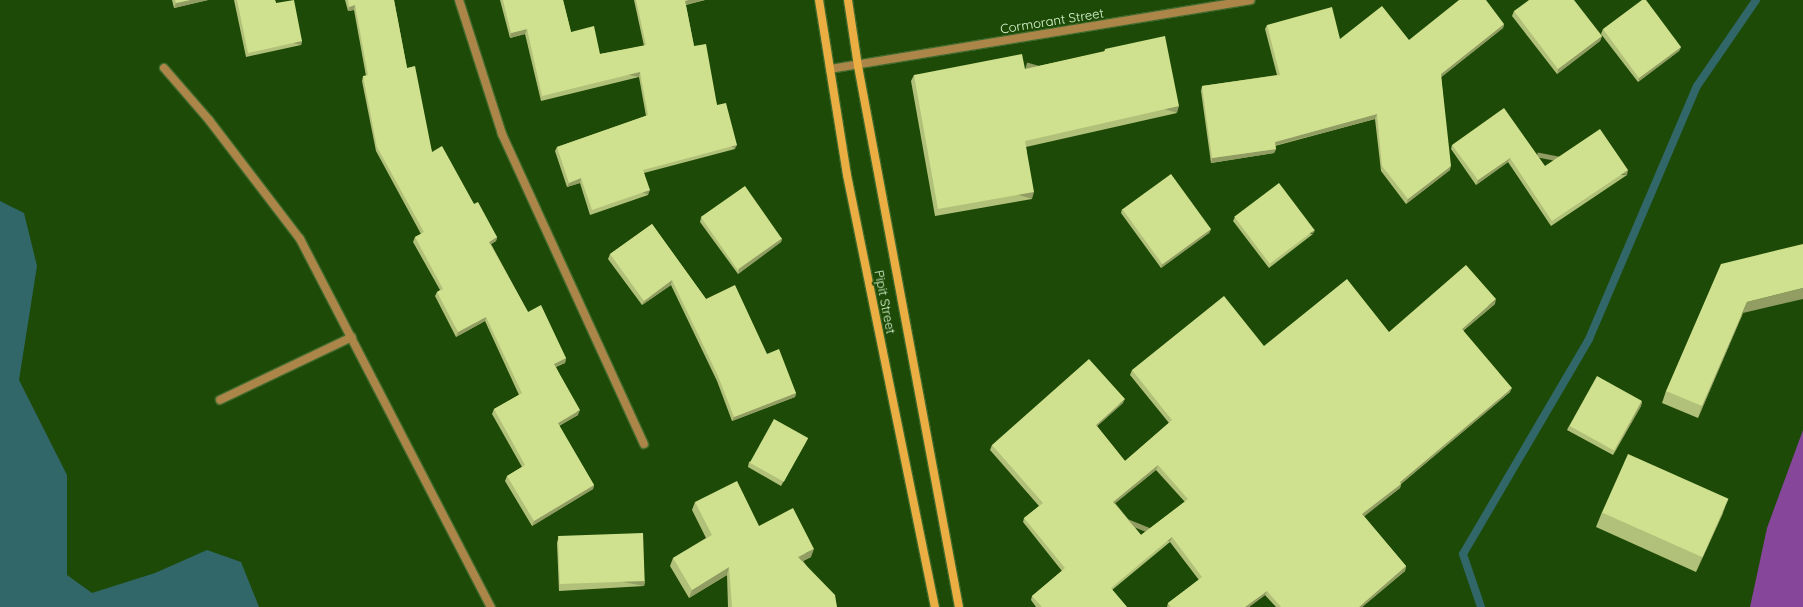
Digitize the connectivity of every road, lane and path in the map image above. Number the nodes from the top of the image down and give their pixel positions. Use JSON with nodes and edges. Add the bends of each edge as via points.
{"nodes":[{"id":1,"x":459,"y":0,"type":"edge"},
{"id":2,"x":819,"y":0,"type":"edge"},
{"id":3,"x":848,"y":0,"type":"edge"},
{"id":4,"x":1250,"y":0,"type":"edge"},
{"id":5,"x":858,"y":66,"type":"junction"},
{"id":6,"x":164,"y":68,"type":"dead end"},
{"id":7,"x":830,"y":69,"type":"junction"},
{"id":8,"x":352,"y":337,"type":"junction"},
{"id":9,"x":220,"y":400,"type":"dead end"},
{"id":10,"x":644,"y":444,"type":"dead end"},
{"id":11,"x":491,"y":607,"type":"edge"},
{"id":12,"x":935,"y":607,"type":"edge"},
{"id":13,"x":959,"y":607,"type":"edge"}],
"edges":[{"from":1,"to":10,"type":"street","via":[[502,134]]},
{"from":2,"to":7,"type":"main road","name":"Pipit Street"},
{"from":3,"to":5,"type":"main road","name":"Pipit Street"},
{"from":4,"to":5,"type":"street","name":"Cormorant Street"},
{"from":5,"to":7,"type":"street","name":"Cormorant Street"},
{"from":5,"to":13,"type":"main road","name":"Pipit Street"},
{"from":6,"to":8,"type":"street","via":[[209,120],[300,239]]},
{"from":7,"to":12,"type":"main road","name":"Pipit Street","via":[[847,175]]},
{"from":8,"to":9,"type":"street"},
{"from":8,"to":11,"type":"street"}]}
